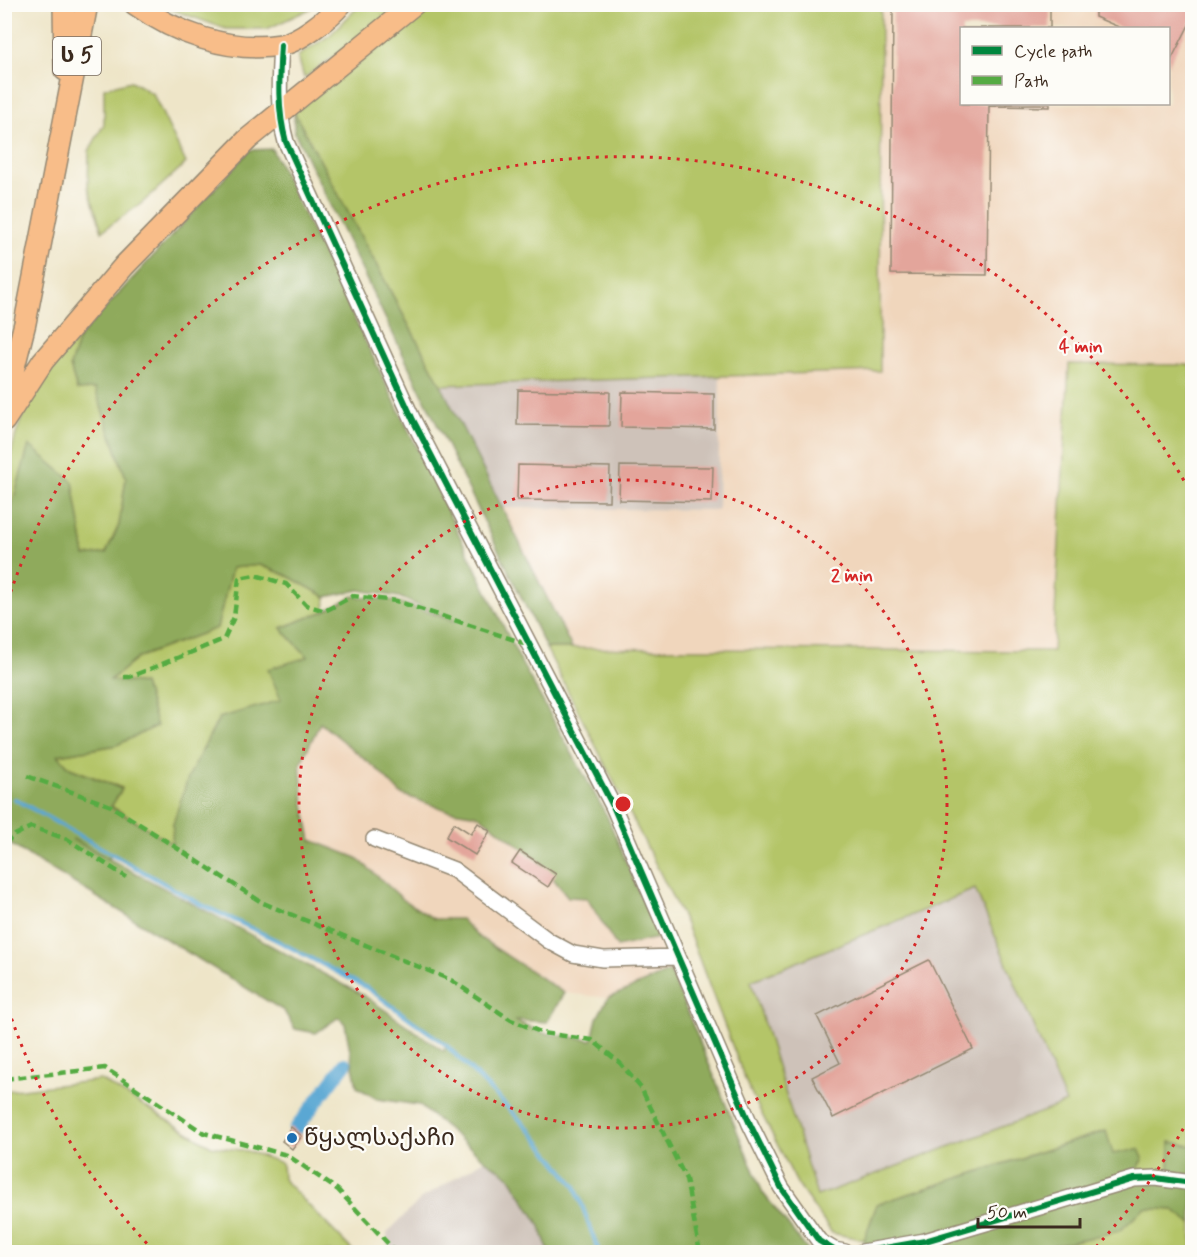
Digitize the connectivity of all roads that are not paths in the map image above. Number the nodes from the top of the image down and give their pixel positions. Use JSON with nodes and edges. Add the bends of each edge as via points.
{"nodes":[{"id":1,"x":64,"y":4,"type":"edge"},
{"id":2,"x":87,"y":4,"type":"edge"},
{"id":3,"x":135,"y":4,"type":"edge"},
{"id":4,"x":341,"y":4,"type":"edge"},
{"id":5,"x":414,"y":4,"type":"edge"},
{"id":6,"x":281,"y":45,"type":"junction"},
{"id":7,"x":66,"y":107,"type":"junction"},
{"id":8,"x":280,"y":111,"type":"junction"},
{"id":9,"x":248,"y":139,"type":"junction"},
{"id":10,"x":286,"y":142,"type":"junction"},
{"id":11,"x":4,"y":407,"type":"edge"},
{"id":12,"x":4,"y":421,"type":"edge"},
{"id":13,"x":374,"y":839,"type":"dead end"},
{"id":14,"x":677,"y":957,"type":"junction"},
{"id":15,"x":1192,"y":1183,"type":"edge"},
{"id":16,"x":845,"y":1252,"type":"edge"},
{"id":17,"x":862,"y":1252,"type":"edge"}],
"edges":[{"from":1,"to":7,"type":"highway","number":"ს 5"},
{"from":2,"to":7,"type":"highway","number":"ს 5"},
{"from":3,"to":6,"type":"highway","via":[[164,25],[208,40]]},
{"from":4,"to":6,"type":"highway","via":[[323,23]]},
{"from":5,"to":8,"type":"highway"},
{"from":6,"to":8,"type":"street"},
{"from":7,"to":11,"type":"highway","number":"ს 5","via":[[25,323]]},
{"from":8,"to":9,"type":"highway"},
{"from":8,"to":10,"type":"street"},
{"from":9,"to":10,"type":"street","via":[[266,135]]},
{"from":9,"to":12,"type":"highway","via":[[124,266],[43,361]]},
{"from":10,"to":14,"type":"street","via":[[413,420],[613,806]]},
{"from":13,"to":14,"type":"street","via":[[454,870],[549,941],[573,954],[603,959]]},
{"from":14,"to":16,"type":"street","via":[[781,1187],[819,1241]]},
{"from":15,"to":17,"type":"street","via":[[1134,1179],[925,1241]]}]}
